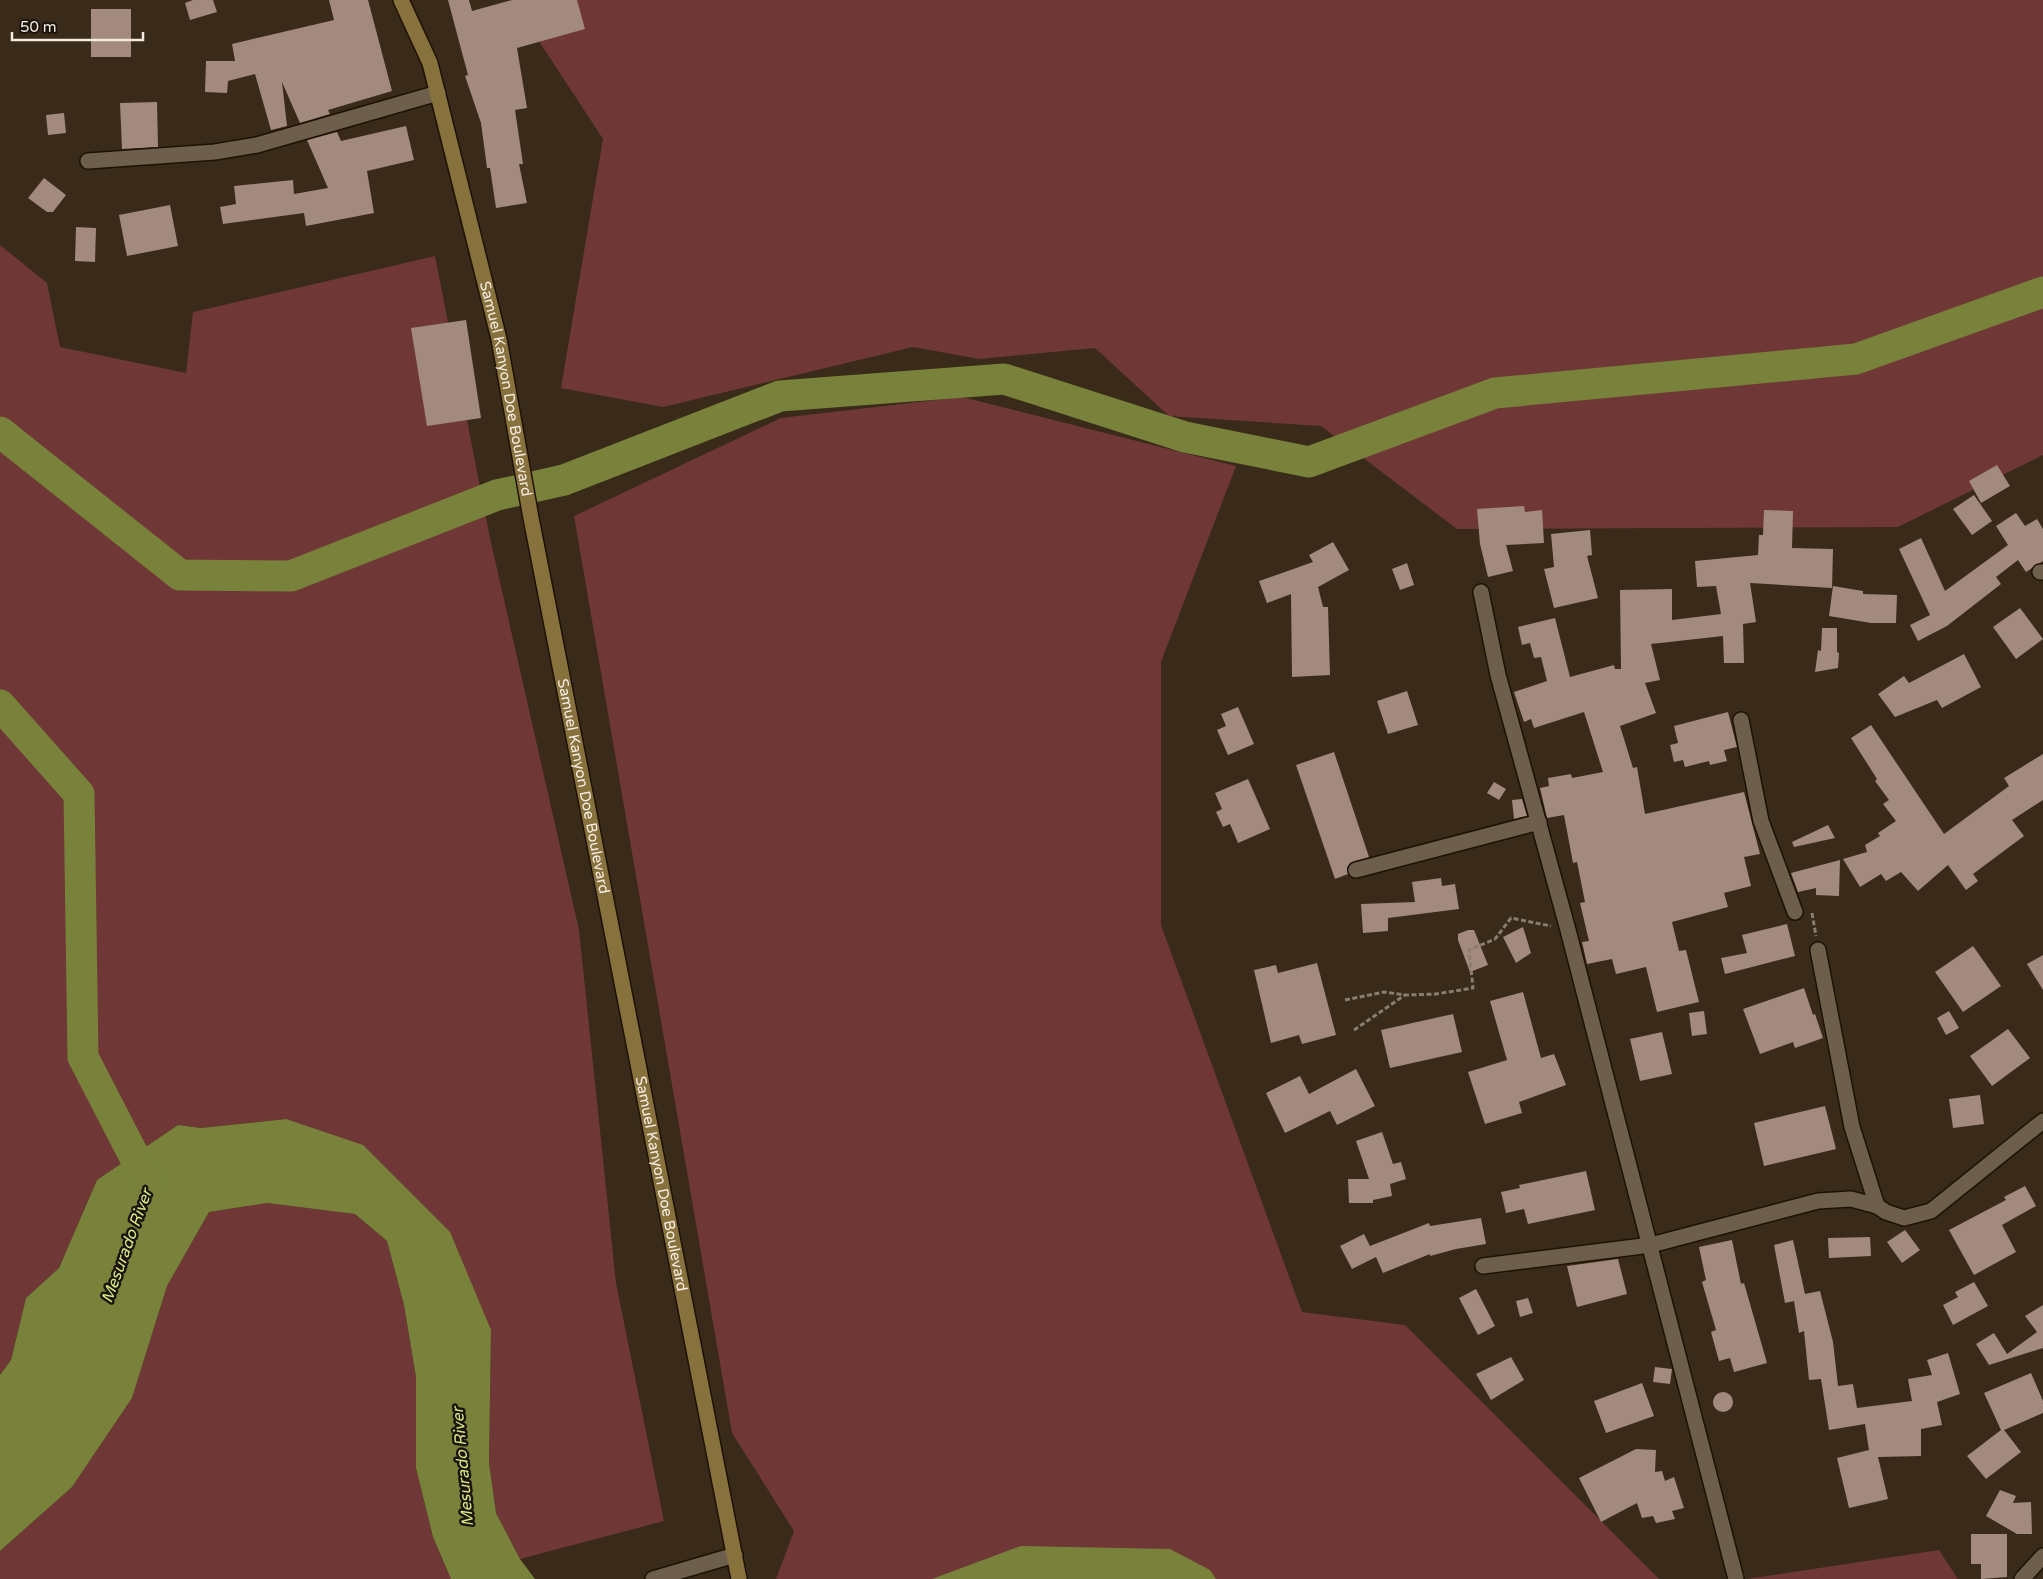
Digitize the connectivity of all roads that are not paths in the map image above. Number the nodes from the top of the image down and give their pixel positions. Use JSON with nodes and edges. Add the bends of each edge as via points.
{"nodes":[{"id":1,"x":401,"y":0,"type":"edge"},
{"id":2,"x":438,"y":93,"type":"junction"},
{"id":3,"x":88,"y":161,"type":"dead end"},
{"id":4,"x":1481,"y":592,"type":"dead end"},
{"id":5,"x":1741,"y":720,"type":"dead end"},
{"id":6,"x":1539,"y":822,"type":"junction"},
{"id":7,"x":1356,"y":870,"type":"dead end"},
{"id":8,"x":1796,"y":912,"type":"dead end"},
{"id":9,"x":1818,"y":950,"type":"road end"},
{"id":10,"x":2043,"y":1121,"type":"edge"},
{"id":11,"x":1877,"y":1206,"type":"junction"},
{"id":12,"x":1650,"y":1244,"type":"junction"},
{"id":13,"x":1484,"y":1266,"type":"dead end"},
{"id":14,"x":735,"y":1555,"type":"junction"},
{"id":15,"x":2043,"y":1556,"type":"edge"},
{"id":16,"x":653,"y":1579,"type":"edge"},
{"id":17,"x":739,"y":1579,"type":"edge"},
{"id":18,"x":1736,"y":1579,"type":"edge"},
{"id":19,"x":2022,"y":1579,"type":"edge"}],
"edges":[{"from":1,"to":2,"type":"street","name":"Samuel Kanyon Doe Boulevard","via":[[430,63]]},
{"from":2,"to":3,"type":"street","via":[[257,145],[215,152]]},
{"from":2,"to":14,"type":"street","name":"Samuel Kanyon Doe Boulevard","via":[[499,339],[531,518]]},
{"from":4,"to":6,"type":"street","via":[[1498,675]]},
{"from":5,"to":8,"type":"street","via":[[1761,821]]},
{"from":6,"to":7,"type":"street"},
{"from":6,"to":12,"type":"street"},
{"from":9,"to":11,"type":"street","via":[[1852,1127]]},
{"from":10,"to":11,"type":"street","via":[[1931,1211],[1904,1218]]},
{"from":11,"to":12,"type":"street","via":[[1851,1199],[1818,1201]]},
{"from":12,"to":13,"type":"street"},
{"from":12,"to":18,"type":"street"},
{"from":14,"to":16,"type":"street"},
{"from":14,"to":17,"type":"street","name":"Samuel Kanyon Doe Boulevard"},
{"from":15,"to":19,"type":"street"}]}
